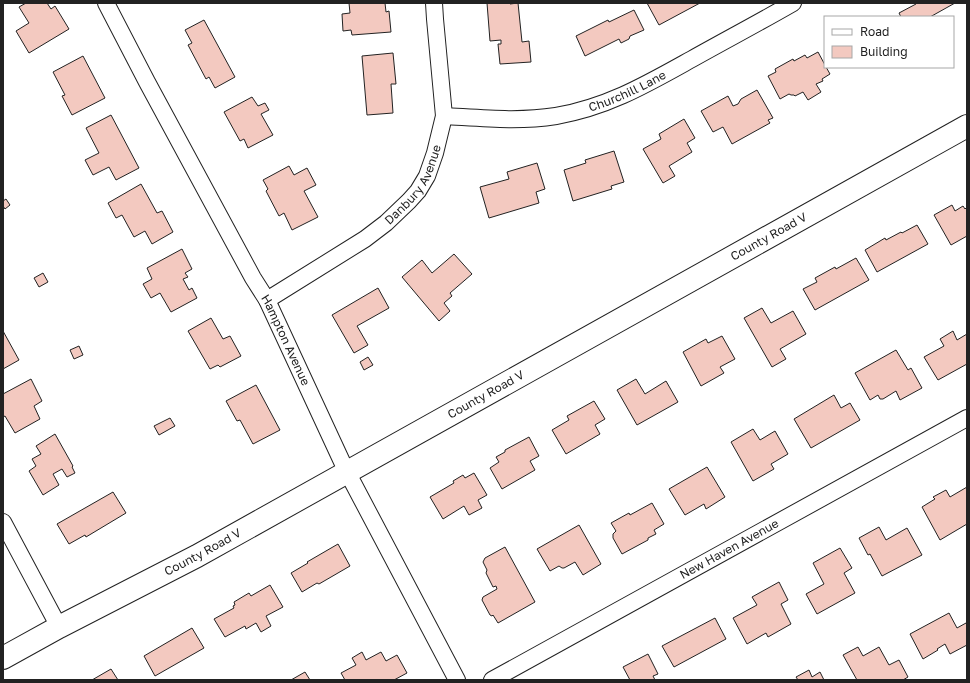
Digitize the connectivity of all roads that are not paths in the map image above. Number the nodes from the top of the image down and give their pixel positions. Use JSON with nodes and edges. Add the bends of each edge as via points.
{"nodes":[{"id":1,"x":106,"y":3,"type":"edge"},
{"id":2,"x":434,"y":3,"type":"edge"},
{"id":3,"x":793,"y":3,"type":"edge"},
{"id":4,"x":444,"y":116,"type":"junction"},
{"id":5,"x":967,"y":126,"type":"edge"},
{"id":6,"x":267,"y":300,"type":"junction"},
{"id":7,"x":967,"y":418,"type":"edge"},
{"id":8,"x":347,"y":472,"type":"junction"},
{"id":9,"x":3,"y":522,"type":"edge"},
{"id":10,"x":60,"y":627,"type":"junction"},
{"id":11,"x":3,"y":658,"type":"edge"},
{"id":12,"x":457,"y":680,"type":"edge"},
{"id":13,"x":492,"y":680,"type":"edge"}],
"edges":[{"from":1,"to":6,"type":"street","name":"Hampton Avenue","via":[[154,96]]},
{"from":2,"to":4,"type":"street","name":"Danbury Avenue"},
{"from":3,"to":4,"type":"street","name":"Churchill Lane","via":[[647,84],[598,105],[530,119]]},
{"from":4,"to":6,"type":"street","name":"Danbury Avenue","via":[[427,176],[409,201],[365,239]]},
{"from":5,"to":8,"type":"main road","name":"County Road V"},
{"from":6,"to":8,"type":"street","name":"Hampton Avenue"},
{"from":7,"to":13,"type":"street","name":"New Haven Avenue"},
{"from":8,"to":10,"type":"main road","name":"County Road V","via":[[197,556]]},
{"from":8,"to":12,"type":"street","name":"Hampton Avenue"},
{"from":9,"to":10,"type":"street"},
{"from":10,"to":11,"type":"main road","name":"County Road V"}]}
